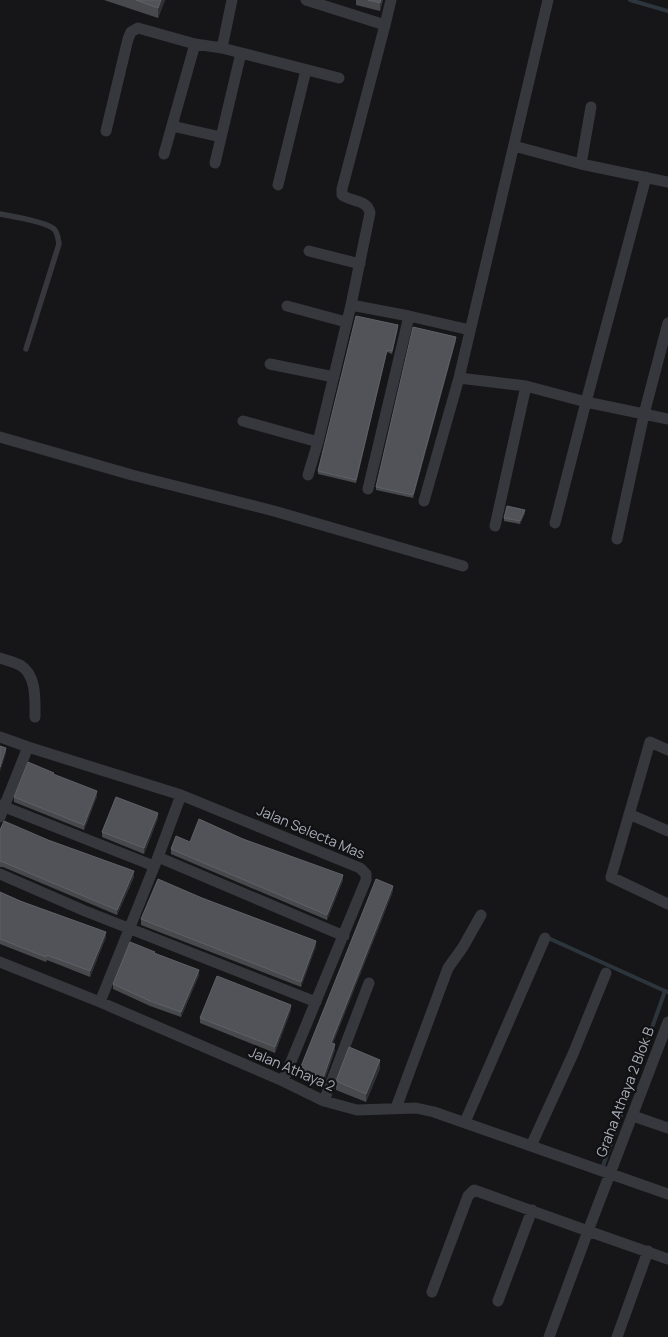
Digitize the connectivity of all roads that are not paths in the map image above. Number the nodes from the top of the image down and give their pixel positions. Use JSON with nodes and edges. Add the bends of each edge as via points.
{"nodes":[{"id":1,"x":232,"y":0,"type":"edge"},
{"id":2,"x":306,"y":0,"type":"edge"},
{"id":3,"x":391,"y":0,"type":"edge"},
{"id":4,"x":548,"y":0,"type":"edge"},
{"id":5,"x":385,"y":25,"type":"junction"},
{"id":6,"x":195,"y":44,"type":"junction"},
{"id":7,"x":222,"y":48,"type":"junction"},
{"id":8,"x":241,"y":53,"type":"junction"},
{"id":9,"x":306,"y":70,"type":"junction"},
{"id":10,"x":339,"y":78,"type":"dead end"},
{"id":11,"x":591,"y":107,"type":"dead end"},
{"id":12,"x":172,"y":126,"type":"junction"},
{"id":13,"x":106,"y":131,"type":"dead end"},
{"id":14,"x":221,"y":137,"type":"junction"},
{"id":15,"x":514,"y":146,"type":"junction"},
{"id":16,"x":164,"y":154,"type":"dead end"},
{"id":17,"x":215,"y":163,"type":"dead end"},
{"id":18,"x":581,"y":164,"type":"junction"},
{"id":19,"x":646,"y":177,"type":"junction"},
{"id":20,"x":668,"y":182,"type":"edge"},
{"id":21,"x":278,"y":186,"type":"dead end"},
{"id":22,"x":0,"y":214,"type":"edge"},
{"id":23,"x":309,"y":251,"type":"dead end"},
{"id":24,"x":360,"y":264,"type":"junction"},
{"id":25,"x":351,"y":305,"type":"junction"},
{"id":26,"x":287,"y":306,"type":"dead end"},
{"id":27,"x":409,"y":316,"type":"junction"},
{"id":28,"x":346,"y":322,"type":"junction"},
{"id":29,"x":668,"y":323,"type":"edge"},
{"id":30,"x":470,"y":330,"type":"junction"},
{"id":31,"x":26,"y":349,"type":"dead end"},
{"id":32,"x":270,"y":364,"type":"dead end"},
{"id":33,"x":334,"y":377,"type":"junction"},
{"id":34,"x":459,"y":378,"type":"junction"},
{"id":35,"x":526,"y":386,"type":"junction"},
{"id":36,"x":586,"y":402,"type":"junction"},
{"id":37,"x":644,"y":414,"type":"junction"},
{"id":38,"x":668,"y":419,"type":"edge"},
{"id":39,"x":243,"y":421,"type":"dead end"},
{"id":40,"x":0,"y":436,"type":"edge"},
{"id":41,"x":318,"y":442,"type":"junction"},
{"id":42,"x":308,"y":475,"type":"dead end"},
{"id":43,"x":368,"y":489,"type":"dead end"},
{"id":44,"x":424,"y":501,"type":"dead end"},
{"id":45,"x":555,"y":523,"type":"dead end"},
{"id":46,"x":495,"y":526,"type":"dead end"},
{"id":47,"x":617,"y":539,"type":"dead end"},
{"id":48,"x":463,"y":566,"type":"dead end"},
{"id":49,"x":0,"y":658,"type":"edge"},
{"id":50,"x":35,"y":717,"type":"dead end"},
{"id":51,"x":0,"y":737,"type":"edge"},
{"id":52,"x":28,"y":747,"type":"junction"},
{"id":53,"x":668,"y":750,"type":"edge"},
{"id":54,"x":181,"y":795,"type":"junction"},
{"id":55,"x":1,"y":810,"type":"edge"},
{"id":56,"x":630,"y":814,"type":"junction"},
{"id":57,"x":668,"y":831,"type":"edge"},
{"id":58,"x":156,"y":862,"type":"junction"},
{"id":59,"x":0,"y":874,"type":"edge"},
{"id":60,"x":668,"y":904,"type":"edge"},
{"id":61,"x":481,"y":915,"type":"dead end"},
{"id":62,"x":129,"y":928,"type":"junction"},
{"id":63,"x":344,"y":936,"type":"junction"},
{"id":64,"x":545,"y":938,"type":"dead end"},
{"id":65,"x":0,"y":962,"type":"edge"},
{"id":66,"x":606,"y":973,"type":"dead end"},
{"id":67,"x":369,"y":983,"type":"dead end"},
{"id":68,"x":100,"y":1002,"type":"junction"},
{"id":69,"x":316,"y":1002,"type":"junction"},
{"id":70,"x":668,"y":1022,"type":"edge"},
{"id":71,"x":283,"y":1081,"type":"junction"},
{"id":72,"x":324,"y":1100,"type":"junction"},
{"id":73,"x":396,"y":1108,"type":"junction"},
{"id":74,"x":634,"y":1116,"type":"junction"},
{"id":75,"x":465,"y":1122,"type":"junction"},
{"id":76,"x":668,"y":1128,"type":"edge"},
{"id":77,"x":531,"y":1146,"type":"junction"},
{"id":78,"x":610,"y":1173,"type":"junction"},
{"id":79,"x":668,"y":1194,"type":"edge"},
{"id":80,"x":532,"y":1210,"type":"junction"},
{"id":81,"x":588,"y":1231,"type":"junction"},
{"id":82,"x":648,"y":1251,"type":"junction"},
{"id":83,"x":668,"y":1259,"type":"edge"},
{"id":84,"x":432,"y":1292,"type":"dead end"},
{"id":85,"x":498,"y":1301,"type":"dead end"},
{"id":86,"x":549,"y":1337,"type":"edge"},
{"id":87,"x":617,"y":1337,"type":"edge"}],
"edges":[{"from":1,"to":7,"type":"street"},
{"from":2,"to":5,"type":"street"},
{"from":3,"to":5,"type":"street"},
{"from":4,"to":15,"type":"street"},
{"from":5,"to":24,"type":"street","via":[[342,189],[346,198],[369,207]]},
{"from":6,"to":7,"type":"street"},
{"from":6,"to":12,"type":"street"},
{"from":6,"to":13,"type":"street","via":[[138,28],[131,32]]},
{"from":7,"to":8,"type":"street"},
{"from":8,"to":9,"type":"street"},
{"from":8,"to":14,"type":"street"},
{"from":9,"to":10,"type":"street"},
{"from":9,"to":21,"type":"street"},
{"from":11,"to":18,"type":"street"},
{"from":12,"to":14,"type":"street"},
{"from":12,"to":16,"type":"street"},
{"from":14,"to":17,"type":"street"},
{"from":15,"to":18,"type":"street"},
{"from":15,"to":30,"type":"street"},
{"from":18,"to":19,"type":"street"},
{"from":19,"to":20,"type":"street"},
{"from":19,"to":36,"type":"street"},
{"from":22,"to":31,"type":"lane","via":[[45,225],[58,235],[59,244]]},
{"from":23,"to":24,"type":"street"},
{"from":24,"to":25,"type":"street"},
{"from":25,"to":27,"type":"street"},
{"from":25,"to":28,"type":"street"},
{"from":26,"to":28,"type":"street"},
{"from":27,"to":30,"type":"street"},
{"from":27,"to":43,"type":"street"},
{"from":28,"to":33,"type":"street"},
{"from":29,"to":37,"type":"street"},
{"from":30,"to":34,"type":"street"},
{"from":32,"to":33,"type":"street"},
{"from":33,"to":41,"type":"street"},
{"from":34,"to":35,"type":"street"},
{"from":34,"to":44,"type":"street"},
{"from":35,"to":36,"type":"street"},
{"from":35,"to":46,"type":"street"},
{"from":36,"to":37,"type":"street"},
{"from":36,"to":45,"type":"street"},
{"from":37,"to":38,"type":"street"},
{"from":37,"to":47,"type":"street"},
{"from":39,"to":41,"type":"street"},
{"from":40,"to":48,"type":"street"},
{"from":41,"to":42,"type":"street"},
{"from":49,"to":50,"type":"street","via":[[20,665],[30,675]]},
{"from":51,"to":52,"type":"street","name":"Jalan Selecta Mas"},
{"from":52,"to":54,"type":"street","name":"Jalan Selecta Mas"},
{"from":52,"to":55,"type":"street"},
{"from":53,"to":56,"type":"street","via":[[650,742]]},
{"from":54,"to":58,"type":"street"},
{"from":54,"to":63,"type":"street","name":"Jalan Selecta Mas","via":[[364,871],[366,880]]},
{"from":55,"to":58,"type":"street"},
{"from":56,"to":57,"type":"street"},
{"from":56,"to":60,"type":"street","via":[[611,877]]},
{"from":58,"to":62,"type":"street"},
{"from":58,"to":63,"type":"street"},
{"from":59,"to":62,"type":"street"},
{"from":61,"to":73,"type":"street","via":[[448,968]]},
{"from":62,"to":68,"type":"street"},
{"from":62,"to":69,"type":"street"},
{"from":63,"to":69,"type":"street","name":"Jalan Selecta Mas"},
{"from":64,"to":75,"type":"street"},
{"from":65,"to":68,"type":"street","name":"Jalan Athaya 2"},
{"from":66,"to":77,"type":"street"},
{"from":67,"to":72,"type":"street"},
{"from":68,"to":71,"type":"street","name":"Jalan Athaya 2"},
{"from":69,"to":71,"type":"street","name":"Jalan Selecta Mas"},
{"from":70,"to":74,"type":"street","name":"Graha Athaya 2 Blok B"},
{"from":71,"to":72,"type":"street","name":"Jalan Athaya 2"},
{"from":72,"to":73,"type":"street","name":"Jalan Athaya 2","via":[[357,1110]]},
{"from":73,"to":75,"type":"street","name":"Jalan Athaya 2","via":[[416,1108]]},
{"from":74,"to":76,"type":"street"},
{"from":74,"to":78,"type":"street","name":"Graha Athaya 2 Blok B"},
{"from":75,"to":77,"type":"street","name":"Jalan Athaya 2"},
{"from":77,"to":78,"type":"street","name":"Jalan Athaya 2"},
{"from":78,"to":79,"type":"street","name":"Jalan Athaya 2"},
{"from":78,"to":81,"type":"street","name":"Graha Athaya 2 Blok B"},
{"from":80,"to":81,"type":"street"},
{"from":80,"to":84,"type":"street","via":[[482,1191],[471,1192]]},
{"from":80,"to":85,"type":"street"},
{"from":81,"to":82,"type":"street"},
{"from":81,"to":86,"type":"street","name":"Graha Athaya 2 Blok B"},
{"from":82,"to":83,"type":"street"},
{"from":82,"to":87,"type":"street"}]}
